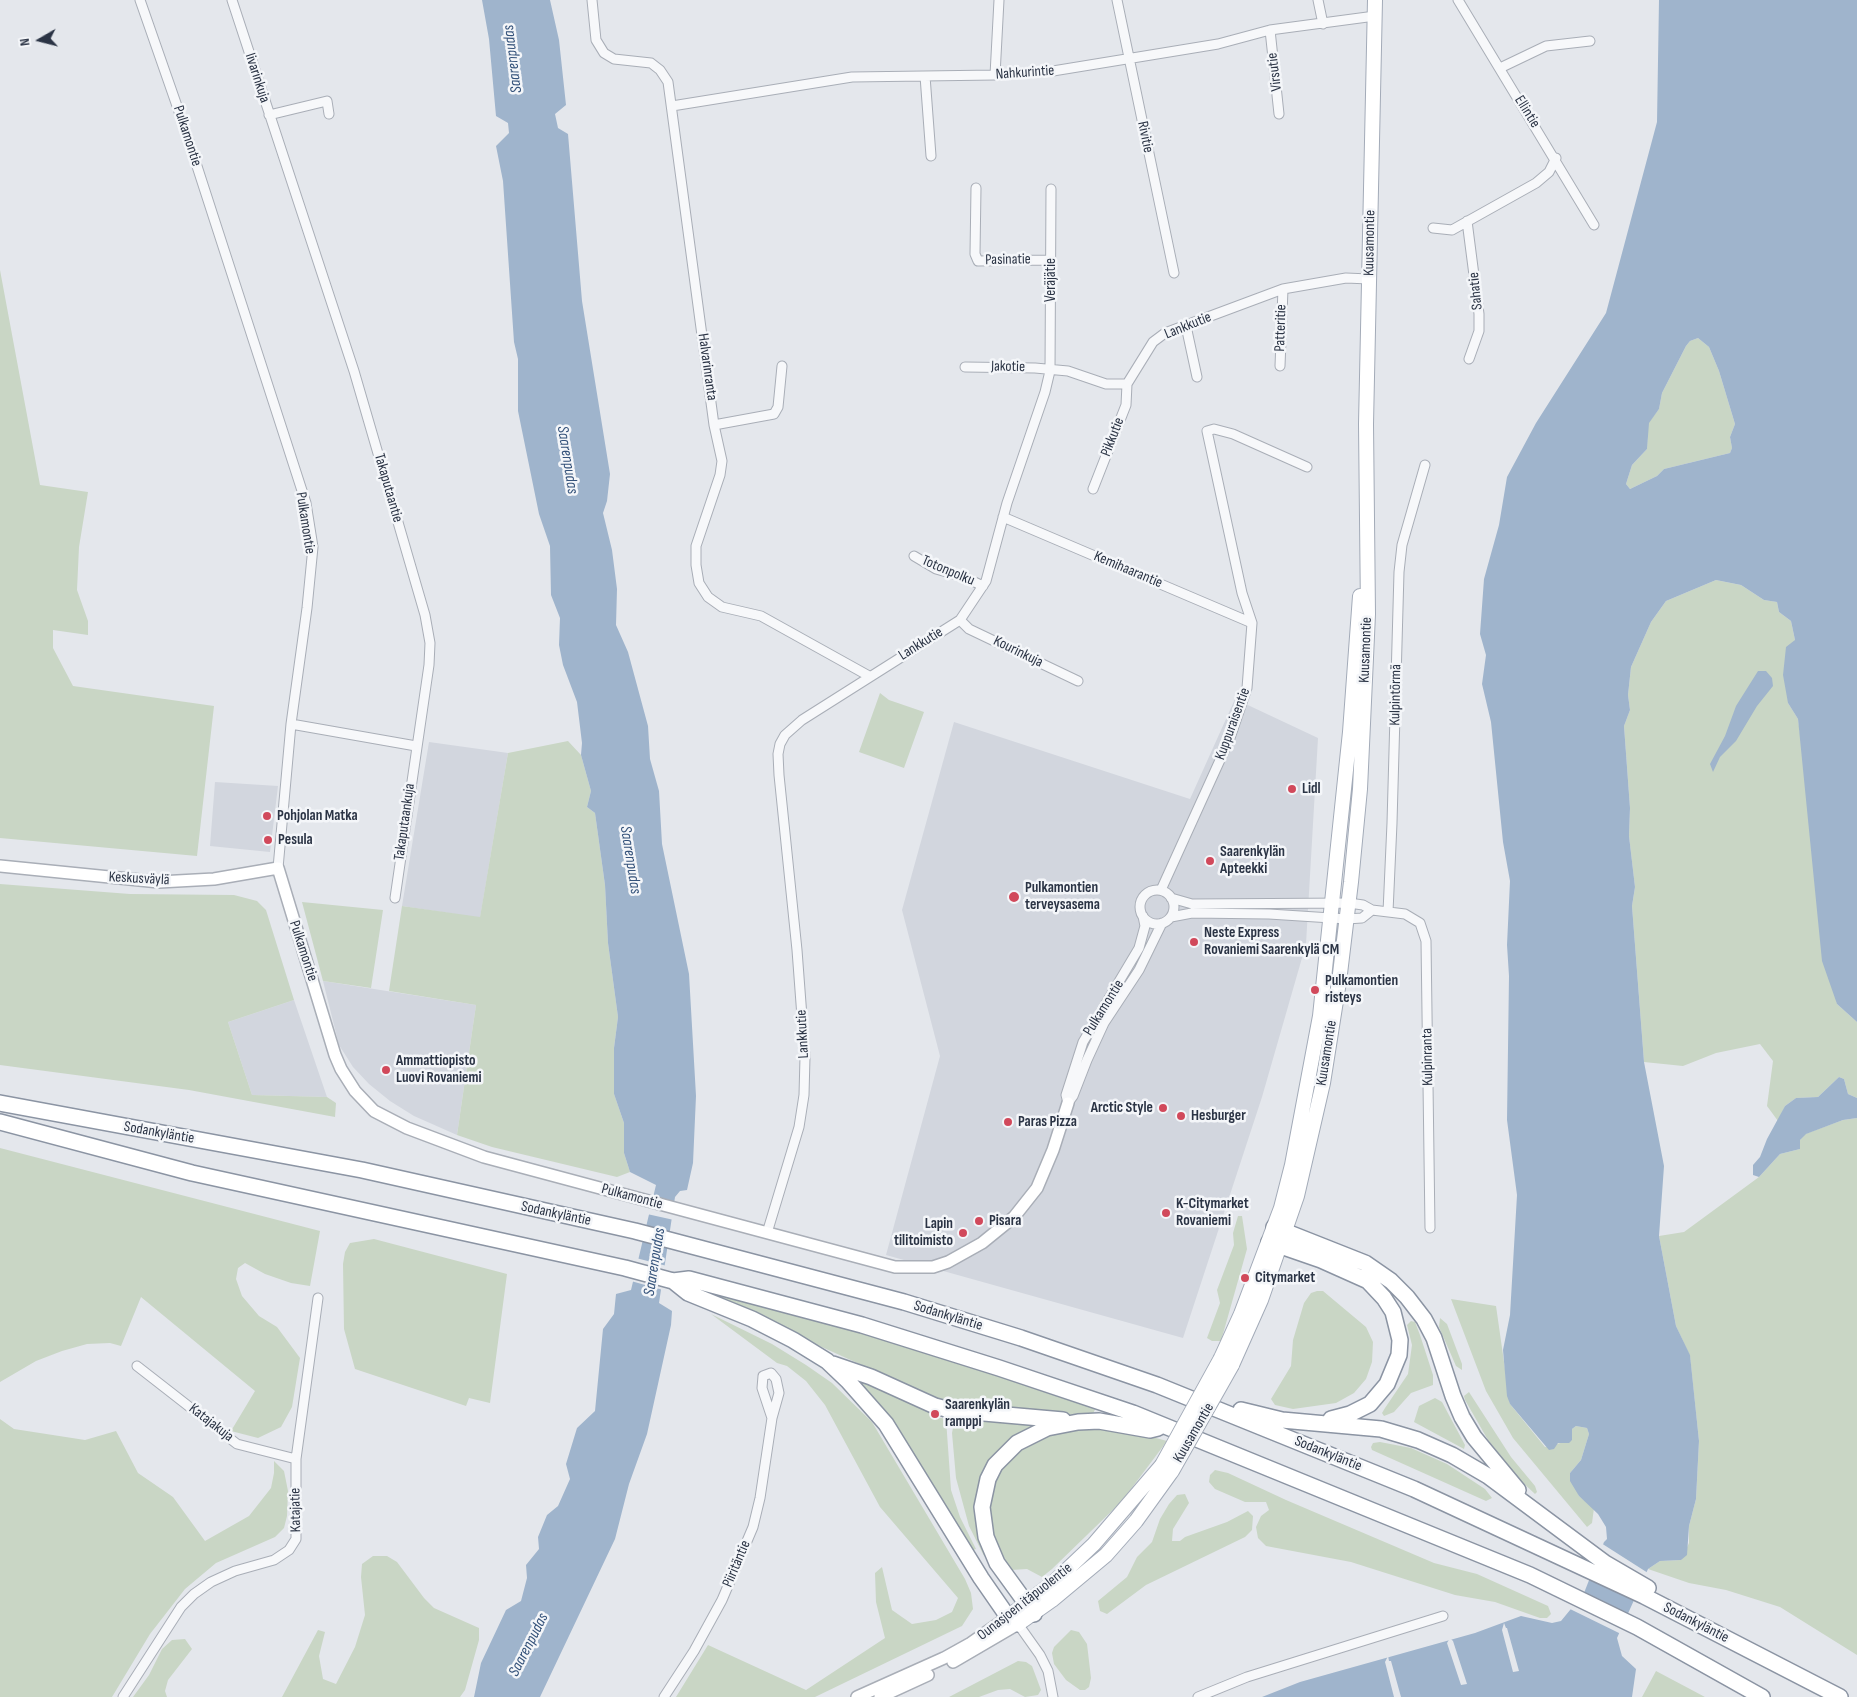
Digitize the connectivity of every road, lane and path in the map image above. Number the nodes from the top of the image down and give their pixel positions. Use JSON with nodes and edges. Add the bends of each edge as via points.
{"nodes":[{"id":1,"x":140,"y":0,"type":"edge"},
{"id":2,"x":232,"y":0,"type":"edge"},
{"id":3,"x":592,"y":0,"type":"edge"},
{"id":4,"x":999,"y":0,"type":"edge"},
{"id":5,"x":1116,"y":0,"type":"edge"},
{"id":6,"x":1318,"y":0,"type":"edge"},
{"id":7,"x":1375,"y":0,"type":"edge"},
{"id":8,"x":1458,"y":0,"type":"edge"},
{"id":9,"x":1375,"y":16,"type":"junction"},
{"id":10,"x":1322,"y":24,"type":"junction"},
{"id":11,"x":1270,"y":30,"type":"junction"},
{"id":12,"x":1590,"y":41,"type":"dead end"},
{"id":13,"x":1129,"y":60,"type":"junction"},
{"id":14,"x":1500,"y":68,"type":"junction"},
{"id":15,"x":995,"y":75,"type":"junction"},
{"id":16,"x":925,"y":76,"type":"junction"},
{"id":17,"x":672,"y":106,"type":"junction"},
{"id":18,"x":329,"y":114,"type":"dead end"},
{"id":19,"x":1280,"y":114,"type":"dead end"},
{"id":20,"x":269,"y":115,"type":"junction"},
{"id":21,"x":932,"y":156,"type":"dead end"},
{"id":22,"x":1556,"y":158,"type":"junction"},
{"id":23,"x":976,"y":188,"type":"dead end"},
{"id":24,"x":1052,"y":189,"type":"dead end"},
{"id":25,"x":1467,"y":221,"type":"junction"},
{"id":26,"x":1594,"y":225,"type":"dead end"},
{"id":27,"x":1433,"y":228,"type":"dead end"},
{"id":28,"x":1051,"y":260,"type":"junction"},
{"id":29,"x":1174,"y":273,"type":"dead end"},
{"id":30,"x":1369,"y":278,"type":"junction"},
{"id":31,"x":1283,"y":289,"type":"junction"},
{"id":32,"x":1186,"y":326,"type":"junction"},
{"id":33,"x":1469,"y":360,"type":"dead end"},
{"id":34,"x":782,"y":366,"type":"dead end"},
{"id":35,"x":965,"y":366,"type":"dead end"},
{"id":36,"x":1280,"y":366,"type":"dead end"},
{"id":37,"x":1050,"y":371,"type":"junction"},
{"id":38,"x":1197,"y":377,"type":"dead end"},
{"id":39,"x":1127,"y":384,"type":"junction"},
{"id":40,"x":714,"y":425,"type":"junction"},
{"id":41,"x":1424,"y":465,"type":"dead end"},
{"id":42,"x":1307,"y":467,"type":"dead end"},
{"id":43,"x":1093,"y":489,"type":"dead end"},
{"id":44,"x":1004,"y":517,"type":"junction"},
{"id":45,"x":1366,"y":546,"type":"junction"},
{"id":46,"x":914,"y":556,"type":"dead end"},
{"id":47,"x":983,"y":586,"type":"junction"},
{"id":48,"x":960,"y":620,"type":"junction"},
{"id":49,"x":1252,"y":624,"type":"junction"},
{"id":50,"x":869,"y":676,"type":"junction"},
{"id":51,"x":1078,"y":681,"type":"dead end"},
{"id":52,"x":291,"y":724,"type":"junction"},
{"id":53,"x":416,"y":746,"type":"junction"},
{"id":54,"x":0,"y":866,"type":"edge"},
{"id":55,"x":278,"y":868,"type":"junction"},
{"id":56,"x":1161,"y":890,"type":"junction"},
{"id":57,"x":395,"y":898,"type":"dead end"},
{"id":58,"x":1172,"y":898,"type":"junction"},
{"id":59,"x":1332,"y":902,"type":"junction"},
{"id":60,"x":1348,"y":902,"type":"junction"},
{"id":61,"x":1372,"y":910,"type":"junction"},
{"id":62,"x":1388,"y":912,"type":"junction"},
{"id":63,"x":1143,"y":916,"type":"junction"},
{"id":64,"x":1171,"y":917,"type":"junction"},
{"id":65,"x":1331,"y":919,"type":"junction"},
{"id":66,"x":1347,"y":919,"type":"junction"},
{"id":67,"x":1162,"y":923,"type":"junction"},
{"id":68,"x":0,"y":1103,"type":"edge"},
{"id":69,"x":1068,"y":1103,"type":"junction"},
{"id":70,"x":0,"y":1122,"type":"edge"},
{"id":71,"x":1430,"y":1228,"type":"dead end"},
{"id":72,"x":767,"y":1233,"type":"junction"},
{"id":73,"x":1277,"y":1237,"type":"junction"},
{"id":74,"x":673,"y":1281,"type":"junction"},
{"id":75,"x":318,"y":1298,"type":"dead end"},
{"id":76,"x":827,"y":1362,"type":"junction"},
{"id":77,"x":136,"y":1366,"type":"dead end"},
{"id":78,"x":1228,"y":1414,"type":"junction"},
{"id":79,"x":772,"y":1418,"type":"dead end"},
{"id":80,"x":1078,"y":1422,"type":"junction"},
{"id":81,"x":1317,"y":1422,"type":"junction"},
{"id":82,"x":1165,"y":1426,"type":"junction"},
{"id":83,"x":296,"y":1459,"type":"junction"},
{"id":84,"x":1167,"y":1468,"type":"joint"},
{"id":85,"x":1535,"y":1510,"type":"junction"},
{"id":86,"x":1646,"y":1592,"type":"junction"},
{"id":87,"x":1030,"y":1609,"type":"junction"},
{"id":88,"x":1443,"y":1616,"type":"dead end"},
{"id":89,"x":1013,"y":1621,"type":"junction"},
{"id":90,"x":123,"y":1697,"type":"edge"},
{"id":91,"x":664,"y":1697,"type":"edge"},
{"id":92,"x":857,"y":1697,"type":"edge"},
{"id":93,"x":880,"y":1697,"type":"edge"},
{"id":94,"x":1053,"y":1697,"type":"edge"},
{"id":95,"x":1198,"y":1697,"type":"edge"},
{"id":96,"x":1762,"y":1697,"type":"edge"},
{"id":97,"x":1840,"y":1697,"type":"edge"}],
"edges":[{"from":1,"to":52,"type":"street","name":"Pulkamontie","via":[[306,503],[313,548]]},
{"from":2,"to":20,"type":"street","name":"Iivarinkuja"},
{"from":3,"to":17,"type":"street","name":"Halvarinranta","via":[[596,40],[604,53],[614,58],[650,63],[660,70],[668,82]]},
{"from":4,"to":15,"type":"street"},
{"from":5,"to":13,"type":"street","name":"Rivitie"},
{"from":6,"to":10,"type":"street"},
{"from":7,"to":9,"type":"main road","name":"Kuusamontie"},
{"from":8,"to":14,"type":"street","name":"Ellintie"},
{"from":9,"to":10,"type":"street","name":"Nahkurintie"},
{"from":9,"to":30,"type":"main road","name":"Kuusamontie"},
{"from":10,"to":11,"type":"street","name":"Nahkurintie"},
{"from":11,"to":13,"type":"street","name":"Nahkurintie","via":[[1218,44]]},
{"from":11,"to":19,"type":"street","name":"Virsutie"},
{"from":12,"to":14,"type":"street","via":[[1546,46]]},
{"from":13,"to":15,"type":"street","name":"Nahkurintie"},
{"from":13,"to":29,"type":"street","name":"Rivitie"},
{"from":14,"to":22,"type":"street","name":"Ellintie"},
{"from":15,"to":16,"type":"street","name":"Nahkurintie"},
{"from":16,"to":17,"type":"street","name":"Nahkurintie","via":[[852,77]]},
{"from":16,"to":21,"type":"street"},
{"from":17,"to":40,"type":"street","name":"Halvarinranta"},
{"from":18,"to":20,"type":"street","name":"Iivarinkuja","via":[[327,101]]},
{"from":20,"to":53,"type":"street","name":"Takaputaantie","via":[[354,371],[425,615],[430,643],[429,665]]},
{"from":22,"to":25,"type":"street","via":[[1549,172],[1536,183]]},
{"from":22,"to":26,"type":"street","name":"Ellintie"},
{"from":23,"to":28,"type":"street","name":"Pasinatie","via":[[975,254],[978,261]]},
{"from":24,"to":28,"type":"street","name":"Veräjätie"},
{"from":25,"to":27,"type":"street","via":[[1452,230]]},
{"from":25,"to":33,"type":"street","name":"Sahatie","via":[[1479,314],[1478,331]]},
{"from":28,"to":37,"type":"street","name":"Veräjätie"},
{"from":30,"to":31,"type":"street","name":"Lankkutie","via":[[1346,278]]},
{"from":30,"to":45,"type":"main road","name":"Kuusamontie"},
{"from":31,"to":32,"type":"street","name":"Lankkutie"},
{"from":31,"to":36,"type":"street","name":"Patteritie"},
{"from":32,"to":38,"type":"street"},
{"from":32,"to":39,"type":"street","name":"Lankkutie","via":[[1165,333],[1153,342]]},
{"from":34,"to":40,"type":"street","via":[[778,407],[774,414]]},
{"from":35,"to":37,"type":"street","name":"Jakotie"},
{"from":37,"to":39,"type":"street","via":[[1068,371],[1106,384]]},
{"from":37,"to":44,"type":"street","name":"Lankkutie"},
{"from":39,"to":43,"type":"street","name":"Pikkutie","via":[[1126,405]]},
{"from":40,"to":50,"type":"street","name":"Halvarinranta","via":[[722,461],[696,546],[699,583],[708,597],[722,607],[775,622]]},
{"from":41,"to":62,"type":"street","name":"Kulpintörmä","via":[[1398,572]]},
{"from":42,"to":49,"type":"street","name":"Kuppuraisentie","via":[[1233,434],[1214,429],[1207,431],[1242,593]]},
{"from":44,"to":47,"type":"street","name":"Lankkutie"},
{"from":44,"to":49,"type":"street","name":"Kemihaarantie"},
{"from":45,"to":59,"type":"main road","name":"Kuusamontie"},
{"from":45,"to":60,"type":"main road","name":"Kuusamontie","via":[[1368,614],[1360,789]]},
{"from":46,"to":47,"type":"street","name":"Totonpolku","via":[[936,569],[964,576]]},
{"from":47,"to":48,"type":"street","name":"Lankkutie"},
{"from":48,"to":50,"type":"street","name":"Lankkutie"},
{"from":48,"to":51,"type":"street","name":"Kourinkuja","via":[[969,628]]},
{"from":49,"to":56,"type":"street","name":"Kuppuraisentie","via":[[1247,688],[1242,706]]},
{"from":50,"to":72,"type":"street","name":"Lankkutie","via":[[802,720],[785,736],[778,754],[805,1057],[799,1127]]},
{"from":52,"to":53,"type":"street"},
{"from":52,"to":55,"type":"street","name":"Pulkamontie"},
{"from":53,"to":57,"type":"street","name":"Takaputaankuja"},
{"from":54,"to":55,"type":"street","name":"Keskusväylä","via":[[159,882],[214,879]]},
{"from":55,"to":72,"type":"street","name":"Pulkamontie","via":[[340,1069],[374,1111],[408,1128],[484,1157]]},
{"from":56,"to":58,"type":"street"},
{"from":56,"to":63,"type":"street","via":[[1149,892],[1143,898],[1140,907]]},
{"from":58,"to":59,"type":"street","via":[[1192,904]]},
{"from":58,"to":64,"type":"street","via":[[1174,908]]},
{"from":59,"to":60,"type":"street"},
{"from":59,"to":65,"type":"main road","name":"Kuusamontie"},
{"from":60,"to":61,"type":"street"},
{"from":60,"to":66,"type":"main road","name":"Kuusamontie"},
{"from":61,"to":62,"type":"street"},
{"from":61,"to":66,"type":"street","via":[[1362,918]]},
{"from":62,"to":71,"type":"street","name":"Kulpinranta","via":[[1414,918],[1424,931],[1426,941]]},
{"from":63,"to":67,"type":"street","via":[[1151,923]]},
{"from":63,"to":69,"type":"street","name":"Pulkamontie","via":[[1145,926],[1140,948],[1083,1042],[1066,1095]]},
{"from":64,"to":65,"type":"street","via":[[1192,913]]},
{"from":64,"to":67,"type":"street"},
{"from":65,"to":66,"type":"street"},
{"from":65,"to":73,"type":"main road","name":"Kuusamontie","via":[[1320,1016]]},
{"from":66,"to":73,"type":"main road","name":"Kuusamontie","via":[[1323,1083],[1297,1196]]},
{"from":67,"to":69,"type":"street","name":"Pulkamontie","via":[[1139,970],[1104,1024]]},
{"from":68,"to":78,"type":"highway","name":"Sodankyläntie","via":[[362,1170],[681,1242],[904,1302],[1012,1335],[1156,1385]]},
{"from":69,"to":72,"type":"street","name":"Pulkamontie","via":[[1046,1170],[1032,1197],[982,1244],[948,1262],[933,1267],[894,1266]]},
{"from":70,"to":74,"type":"highway","name":"Sodankyläntie","via":[[192,1173]]},
{"from":73,"to":81,"type":"highway","via":[[1368,1281],[1384,1298],[1398,1326],[1399,1355],[1379,1395],[1370,1404],[1350,1414]]},
{"from":73,"to":84,"type":"main road","name":"Kuusamontie","bridge":true,"via":[[1226,1361]]},
{"from":73,"to":85,"type":"highway","via":[[1365,1263],[1392,1281],[1424,1319],[1434,1338],[1453,1396],[1474,1437]]},
{"from":74,"to":76,"type":"highway","via":[[688,1293],[774,1330]]},
{"from":74,"to":82,"type":"highway","name":"Sodankyläntie","via":[[689,1279],[862,1325],[999,1368]]},
{"from":75,"to":83,"type":"street","name":"Katajatie"},
{"from":76,"to":80,"type":"highway","via":[[950,1410]]},
{"from":76,"to":89,"type":"highway","via":[[886,1424]]},
{"from":77,"to":83,"type":"street","name":"Katajakuja","via":[[237,1444]]},
{"from":78,"to":81,"type":"highway","via":[[1241,1410],[1282,1420]]},
{"from":78,"to":86,"type":"highway","name":"Sodankyläntie","via":[[1414,1489],[1576,1564]]},
{"from":79,"to":91,"type":"street","name":"Piiritäntie","via":[[760,1498],[739,1564],[694,1651]]},
{"from":80,"to":82,"type":"highway","via":[[1111,1422],[1150,1430]]},
{"from":80,"to":87,"type":"highway","via":[[1047,1428],[1017,1443],[995,1465],[984,1491],[982,1521],[989,1544],[997,1563]]},
{"from":81,"to":85,"type":"highway","via":[[1381,1429],[1418,1440],[1488,1476]]},
{"from":82,"to":96,"type":"highway","name":"Sodankyläntie","via":[[1422,1529],[1560,1590],[1637,1627]]},
{"from":83,"to":90,"type":"street","name":"Katajatie","via":[[296,1539],[289,1550],[274,1560],[211,1582],[194,1594],[181,1607]]},
{"from":84,"to":87,"type":"main road","name":"Ounasjoen itäpuolentie","via":[[1141,1514],[1106,1554]]},
{"from":85,"to":86,"type":"highway"},
{"from":86,"to":97,"type":"highway","name":"Sodankyläntie","via":[[1656,1592],[1666,1607]]},
{"from":87,"to":89,"type":"main road","name":"Ounasjoen itäpuolentie"},
{"from":88,"to":95,"type":"street","via":[[1247,1677]]},
{"from":89,"to":92,"type":"street","name":"Ounasjoen itäpuolentie","via":[[930,1666]]},
{"from":89,"to":93,"type":"street","name":"Ounasjoen itäpuolentie","via":[[961,1658]]},
{"from":89,"to":94,"type":"street","via":[[1040,1655],[1048,1671]]}]}
